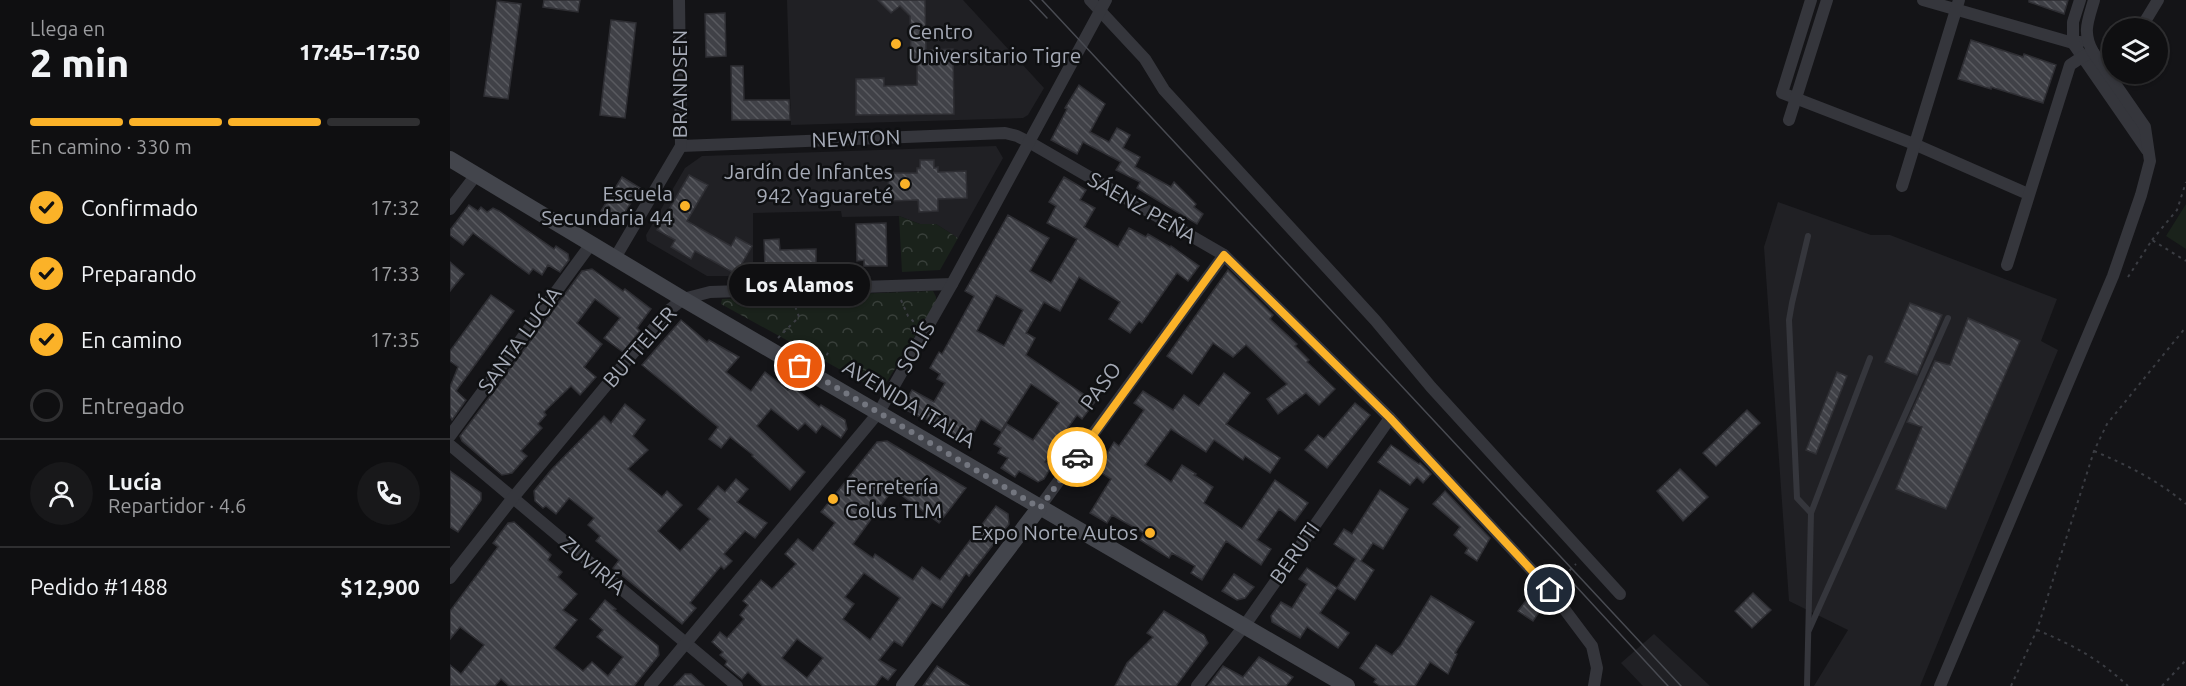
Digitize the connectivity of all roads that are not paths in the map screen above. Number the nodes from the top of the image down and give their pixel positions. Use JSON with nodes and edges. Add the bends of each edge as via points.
{"nodes":[{"id":1,"x":679,"y":0,"type":"edge"},
{"id":2,"x":1090,"y":0,"type":"edge"},
{"id":3,"x":1811,"y":0,"type":"edge"},
{"id":4,"x":1827,"y":0,"type":"edge"},
{"id":5,"x":1923,"y":0,"type":"edge"},
{"id":6,"x":2080,"y":0,"type":"edge"},
{"id":7,"x":2094,"y":0,"type":"edge"},
{"id":8,"x":2158,"y":0,"type":"edge"},
{"id":9,"x":1958,"y":5,"type":"edge"},
{"id":10,"x":1103,"y":6,"type":"edge"},
{"id":11,"x":2146,"y":18,"type":"edge"},
{"id":12,"x":2086,"y":40,"type":"junction"},
{"id":13,"x":2073,"y":43,"type":"junction"},
{"id":14,"x":2087,"y":54,"type":"junction"},
{"id":15,"x":1796,"y":99,"type":"junction"},
{"id":16,"x":1789,"y":120,"type":"dead end"},
{"id":17,"x":1029,"y":142,"type":"junction"},
{"id":18,"x":1914,"y":144,"type":"junction"},
{"id":19,"x":681,"y":146,"type":"junction"},
{"id":20,"x":450,"y":159,"type":"edge"},
{"id":21,"x":476,"y":175,"type":"junction"},
{"id":22,"x":1902,"y":186,"type":"dead end"},
{"id":23,"x":2028,"y":194,"type":"junction"},
{"id":24,"x":450,"y":209,"type":"edge"},
{"id":25,"x":1808,"y":236,"type":"dead end"},
{"id":26,"x":591,"y":244,"type":"junction"},
{"id":27,"x":1224,"y":255,"type":"junction"},
{"id":28,"x":615,"y":258,"type":"junction"},
{"id":29,"x":2007,"y":265,"type":"dead end"},
{"id":30,"x":952,"y":284,"type":"junction"},
{"id":31,"x":683,"y":299,"type":"junction"},
{"id":32,"x":1948,"y":318,"type":"dead end"},
{"id":33,"x":1870,"y":358,"type":"dead end"},
{"id":34,"x":879,"y":412,"type":"junction"},
{"id":35,"x":1390,"y":418,"type":"junction"},
{"id":36,"x":450,"y":436,"type":"edge"},
{"id":37,"x":450,"y":445,"type":"edge"},
{"id":38,"x":512,"y":499,"type":"junction"},
{"id":39,"x":1040,"y":508,"type":"junction"},
{"id":40,"x":1811,"y":513,"type":"junction"},
{"id":41,"x":450,"y":578,"type":"edge"},
{"id":42,"x":1620,"y":594,"type":"dead end"},
{"id":43,"x":1245,"y":626,"type":"junction"},
{"id":44,"x":1807,"y":635,"type":"junction"},
{"id":45,"x":685,"y":643,"type":"junction"},
{"id":46,"x":650,"y":686,"type":"edge"},
{"id":47,"x":737,"y":686,"type":"edge"},
{"id":48,"x":904,"y":686,"type":"edge"},
{"id":49,"x":1197,"y":686,"type":"edge"},
{"id":50,"x":1347,"y":686,"type":"edge"},
{"id":51,"x":1594,"y":686,"type":"edge"},
{"id":52,"x":1807,"y":686,"type":"edge"},
{"id":53,"x":1940,"y":686,"type":"edge"}],
"edges":[{"from":1,"to":19,"type":"street","name":"BRANDSEN"},
{"from":2,"to":10,"type":"street"},
{"from":3,"to":15,"type":"street","via":[[1782,93]]},
{"from":4,"to":15,"type":"street"},
{"from":5,"to":9,"type":"street"},
{"from":6,"to":13,"type":"street","via":[[2073,22]]},
{"from":7,"to":12,"type":"street"},
{"from":8,"to":11,"type":"street"},
{"from":9,"to":13,"type":"street"},
{"from":9,"to":18,"type":"street"},
{"from":10,"to":17,"type":"street","name":"SOLÍS"},
{"from":10,"to":42,"type":"street","via":[[1164,90]]},
{"from":12,"to":13,"type":"street"},
{"from":12,"to":14,"type":"street"},
{"from":13,"to":14,"type":"street"},
{"from":14,"to":23,"type":"street","via":[[2070,65]]},
{"from":14,"to":53,"type":"street","via":[[2150,161],[2113,276]]},
{"from":15,"to":16,"type":"street"},
{"from":15,"to":18,"type":"street"},
{"from":17,"to":19,"type":"street","name":"NEWTON","via":[[1005,133]]},
{"from":17,"to":27,"type":"street","name":"SÁENZ PEÑA"},
{"from":17,"to":30,"type":"street","name":"SOLÍS"},
{"from":18,"to":22,"type":"street"},
{"from":18,"to":23,"type":"street"},
{"from":19,"to":28,"type":"street","name":"BRANDSEN"},
{"from":20,"to":21,"type":"street","name":"AVENIDA ITALIA"},
{"from":21,"to":24,"type":"street"},
{"from":21,"to":26,"type":"street","name":"AVENIDA ITALIA"},
{"from":23,"to":29,"type":"street"},
{"from":25,"to":40,"type":"lane","via":[[1789,320],[1797,498]]},
{"from":26,"to":28,"type":"street","name":"AVENIDA ITALIA"},
{"from":26,"to":36,"type":"street","name":"SANTA LUCÍA"},
{"from":27,"to":35,"type":"street","name":"SÁENZ PEÑA"},
{"from":27,"to":39,"type":"street","name":"PASO"},
{"from":28,"to":31,"type":"street","name":"AVENIDA ITALIA"},
{"from":30,"to":31,"type":"street","name":"BUTTELER","via":[[710,292]]},
{"from":30,"to":34,"type":"street","name":"SOLÍS"},
{"from":31,"to":34,"type":"street","name":"AVENIDA ITALIA"},
{"from":31,"to":38,"type":"street","name":"BUTTELER","via":[[668,311]]},
{"from":32,"to":44,"type":"lane"},
{"from":33,"to":40,"type":"lane"},
{"from":34,"to":39,"type":"street","name":"AVENIDA ITALIA"},
{"from":34,"to":45,"type":"street","name":"SOLÍS"},
{"from":35,"to":43,"type":"street","name":"BERUTI"},
{"from":35,"to":51,"type":"street","name":"SÁENZ PEÑA","via":[[1550,590],[1592,645],[1597,668]]},
{"from":37,"to":38,"type":"street","name":"ZUVIRÍA"},
{"from":38,"to":41,"type":"street","name":"BUTTELER"},
{"from":38,"to":45,"type":"street","name":"ZUVIRÍA"},
{"from":39,"to":43,"type":"street","name":"AVENIDA ITALIA"},
{"from":39,"to":48,"type":"street","name":"PASO"},
{"from":40,"to":44,"type":"lane"},
{"from":43,"to":49,"type":"street","name":"BERUTI"},
{"from":43,"to":50,"type":"street","name":"AVENIDA ITALIA"},
{"from":44,"to":52,"type":"lane"},
{"from":45,"to":46,"type":"street","name":"SOLÍS"},
{"from":45,"to":47,"type":"street","name":"ZUVIRÍA"}]}
